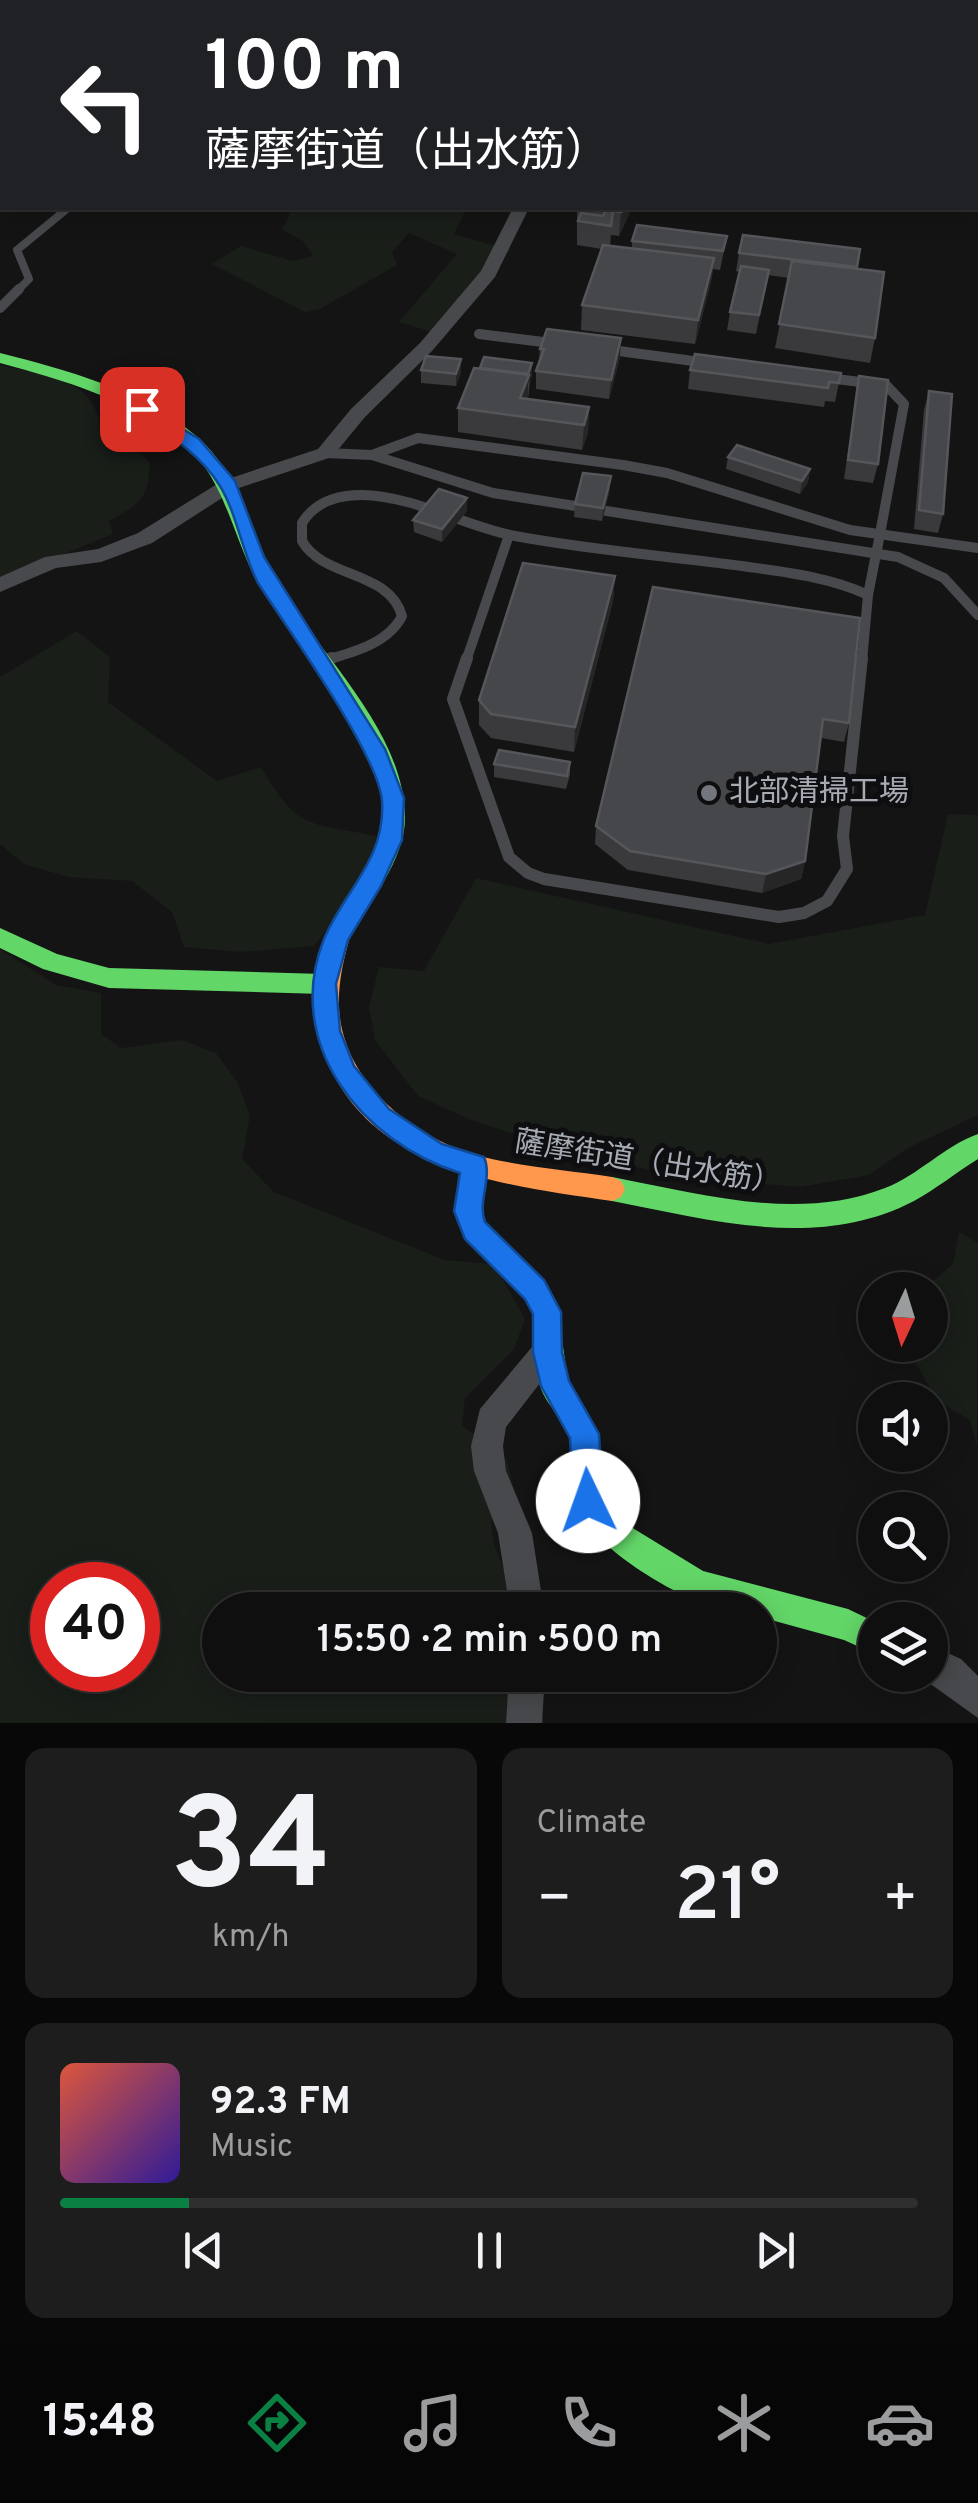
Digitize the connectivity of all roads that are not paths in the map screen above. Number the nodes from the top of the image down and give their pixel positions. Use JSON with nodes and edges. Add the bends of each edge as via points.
{"nodes":[{"id":1,"x":66,"y":210,"type":"edge"},
{"id":2,"x":520,"y":210,"type":"edge"},
{"id":3,"x":0,"y":308,"type":"edge"},
{"id":4,"x":479,"y":334,"type":"dead end"},
{"id":5,"x":573,"y":346,"type":"edge"},
{"id":6,"x":591,"y":348,"type":"edge"},
{"id":7,"x":0,"y":358,"type":"edge"},
{"id":8,"x":721,"y":364,"type":"edge"},
{"id":9,"x":813,"y":376,"type":"edge"},
{"id":10,"x":326,"y":453,"type":"junction"},
{"id":11,"x":372,"y":455,"type":"junction"},
{"id":12,"x":229,"y":485,"type":"junction"},
{"id":13,"x":880,"y":534,"type":"junction"},
{"id":14,"x":509,"y":535,"type":"junction"},
{"id":15,"x":978,"y":548,"type":"edge"},
{"id":16,"x":0,"y":584,"type":"edge"},
{"id":17,"x":868,"y":596,"type":"junction"},
{"id":18,"x":978,"y":615,"type":"edge"},
{"id":19,"x":321,"y":662,"type":"junction"},
{"id":20,"x":0,"y":938,"type":"edge"},
{"id":21,"x":324,"y":984,"type":"junction"},
{"id":22,"x":978,"y":1145,"type":"edge"},
{"id":23,"x":474,"y":1166,"type":"junction"},
{"id":24,"x":548,"y":1352,"type":"junction"},
{"id":25,"x":524,"y":1592,"type":"edge"},
{"id":26,"x":858,"y":1630,"type":"edge"},
{"id":27,"x":948,"y":1672,"type":"edge"},
{"id":28,"x":526,"y":1692,"type":"edge"},
{"id":29,"x":978,"y":1700,"type":"edge"},
{"id":30,"x":524,"y":1723,"type":"edge"}],
"edges":[{"from":1,"to":3,"type":"lane","via":[[16,250],[28,278]]},
{"from":2,"to":10,"type":"street","via":[[489,273]]},
{"from":4,"to":5,"type":"lane"},
{"from":6,"to":8,"type":"lane"},
{"from":7,"to":12,"type":"street","name":"薩摩街道（出水筋）","via":[[126,400],[193,443]]},
{"from":9,"to":13,"type":"lane","via":[[886,385],[904,404]]},
{"from":10,"to":11,"type":"lane"},
{"from":10,"to":12,"type":"street"},
{"from":11,"to":13,"type":"lane","via":[[418,438],[623,465]]},
{"from":11,"to":18,"type":"lane","via":[[492,493],[898,556],[943,574]]},
{"from":12,"to":16,"type":"street","via":[[145,538],[100,555],[52,562]]},
{"from":12,"to":19,"type":"street","name":"薩摩街道（出水筋）","via":[[254,557]]},
{"from":13,"to":15,"type":"lane"},
{"from":13,"to":17,"type":"lane","bridge":true},
{"from":14,"to":17,"type":"lane","via":[[828,581]]},
{"from":14,"to":17,"type":"lane","via":[[453,699],[508,857],[544,879],[752,916],[804,913],[827,901],[847,869],[843,836]]},
{"from":14,"to":19,"type":"lane","via":[[398,499],[350,495],[312,509],[301,525],[305,547],[386,590],[400,608],[384,640]]},
{"from":19,"to":21,"type":"street","name":"薩摩街道（出水筋）","via":[[378,755],[394,821],[382,863],[337,938]]},
{"from":20,"to":21,"type":"street","via":[[109,978]]},
{"from":21,"to":23,"type":"street","name":"薩摩街道（出水筋）","via":[[334,1051],[361,1097],[401,1134]]},
{"from":22,"to":23,"type":"street","name":"薩摩街道（出水筋）","via":[[908,1191],[826,1217],[738,1213]]},
{"from":23,"to":24,"type":"street","via":[[468,1211],[475,1230],[534,1290],[547,1312]]},
{"from":24,"to":25,"type":"street","via":[[491,1420],[487,1446],[515,1533]]},
{"from":24,"to":26,"type":"street","via":[[556,1386],[584,1434],[588,1501],[620,1538],[697,1585]]},
{"from":27,"to":29,"type":"street"},
{"from":28,"to":30,"type":"street"}]}
